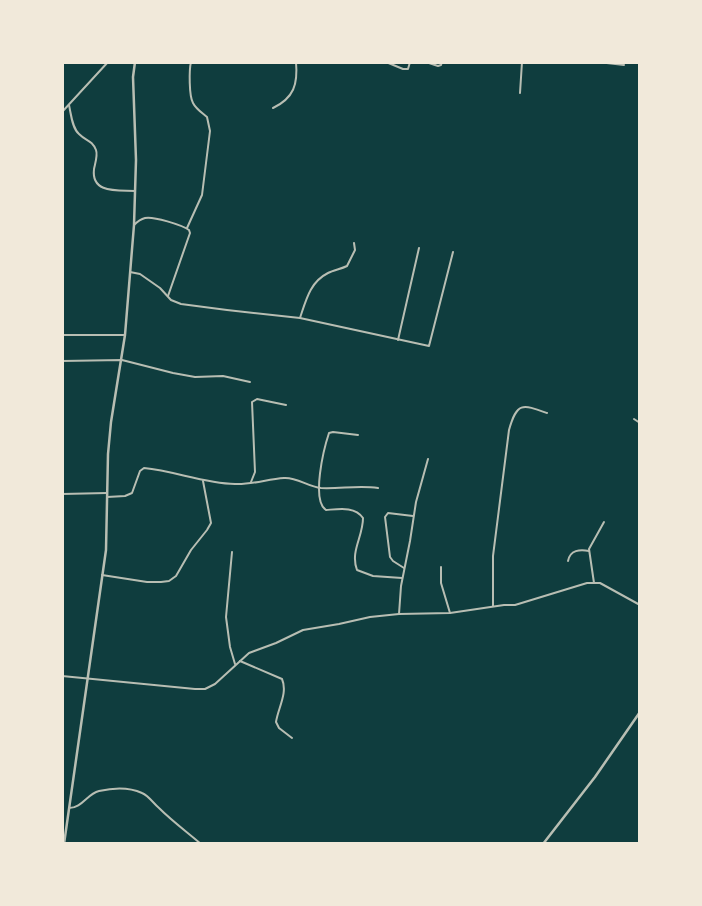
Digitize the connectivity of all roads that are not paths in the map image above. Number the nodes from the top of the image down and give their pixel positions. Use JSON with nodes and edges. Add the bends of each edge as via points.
{"nodes":[{"id":1,"x":108,"y":62,"type":"edge"},
{"id":2,"x":135,"y":62,"type":"edge"},
{"id":3,"x":191,"y":62,"type":"edge"},
{"id":4,"x":296,"y":62,"type":"edge"},
{"id":5,"x":386,"y":62,"type":"edge"},
{"id":6,"x":410,"y":62,"type":"edge"},
{"id":7,"x":426,"y":62,"type":"edge"},
{"id":8,"x":442,"y":62,"type":"edge"},
{"id":9,"x":522,"y":62,"type":"edge"},
{"id":10,"x":598,"y":62,"type":"edge"},
{"id":11,"x":624,"y":65,"type":"dead end"},
{"id":12,"x":520,"y":93,"type":"dead end"},
{"id":13,"x":69,"y":105,"type":"junction"},
{"id":14,"x":273,"y":108,"type":"dead end"},
{"id":15,"x":62,"y":112,"type":"edge"},
{"id":16,"x":135,"y":191,"type":"junction"},
{"id":17,"x":134,"y":225,"type":"junction"},
{"id":18,"x":187,"y":228,"type":"junction"},
{"id":19,"x":354,"y":243,"type":"dead end"},
{"id":20,"x":419,"y":248,"type":"dead end"},
{"id":21,"x":453,"y":252,"type":"dead end"},
{"id":22,"x":130,"y":272,"type":"junction"},
{"id":23,"x":168,"y":296,"type":"junction"},
{"id":24,"x":300,"y":318,"type":"junction"},
{"id":25,"x":62,"y":335,"type":"edge"},
{"id":26,"x":125,"y":336,"type":"junction"},
{"id":27,"x":398,"y":340,"type":"junction"},
{"id":28,"x":122,"y":360,"type":"junction"},
{"id":29,"x":62,"y":362,"type":"edge"},
{"id":30,"x":250,"y":382,"type":"dead end"},
{"id":31,"x":286,"y":405,"type":"dead end"},
{"id":32,"x":547,"y":413,"type":"dead end"},
{"id":33,"x":634,"y":419,"type":"dead end"},
{"id":34,"x":640,"y":423,"type":"edge"},
{"id":35,"x":358,"y":435,"type":"dead end"},
{"id":36,"x":428,"y":459,"type":"dead end"},
{"id":37,"x":203,"y":481,"type":"junction"},
{"id":38,"x":251,"y":482,"type":"junction"},
{"id":39,"x":319,"y":488,"type":"junction"},
{"id":40,"x":378,"y":488,"type":"dead end"},
{"id":41,"x":62,"y":494,"type":"edge"},
{"id":42,"x":107,"y":495,"type":"junction"},
{"id":43,"x":413,"y":516,"type":"junction"},
{"id":44,"x":604,"y":522,"type":"dead end"},
{"id":45,"x":589,"y":551,"type":"junction"},
{"id":46,"x":232,"y":552,"type":"dead end"},
{"id":47,"x":568,"y":560,"type":"dead end"},
{"id":48,"x":441,"y":567,"type":"dead end"},
{"id":49,"x":404,"y":568,"type":"junction"},
{"id":50,"x":102,"y":575,"type":"junction"},
{"id":51,"x":402,"y":578,"type":"junction"},
{"id":52,"x":594,"y":583,"type":"junction"},
{"id":53,"x":640,"y":604,"type":"edge"},
{"id":54,"x":493,"y":606,"type":"junction"},
{"id":55,"x":450,"y":613,"type":"junction"},
{"id":56,"x":399,"y":614,"type":"junction"},
{"id":57,"x":240,"y":660,"type":"junction"},
{"id":58,"x":235,"y":664,"type":"junction"},
{"id":59,"x":62,"y":676,"type":"edge"},
{"id":60,"x":88,"y":679,"type":"junction"},
{"id":61,"x":640,"y":712,"type":"edge"},
{"id":62,"x":292,"y":738,"type":"dead end"},
{"id":63,"x":69,"y":808,"type":"junction"},
{"id":64,"x":64,"y":844,"type":"edge"},
{"id":65,"x":202,"y":844,"type":"edge"},
{"id":66,"x":543,"y":844,"type":"edge"}],
"edges":[{"from":1,"to":13,"type":"street"},
{"from":2,"to":16,"type":"street"},
{"from":3,"to":18,"type":"street","via":[[192,102],[207,117],[210,131],[202,195]]},
{"from":4,"to":14,"type":"street","via":[[295,87],[282,104]]},
{"from":5,"to":6,"type":"street","via":[[408,69]]},
{"from":7,"to":8,"type":"street","via":[[438,66]]},
{"from":9,"to":12,"type":"street"},
{"from":10,"to":11,"type":"street"},
{"from":13,"to":15,"type":"street"},
{"from":13,"to":16,"type":"street","via":[[78,134],[89,140],[96,151],[93,178],[98,185],[108,190]]},
{"from":16,"to":17,"type":"street"},
{"from":17,"to":18,"type":"street","via":[[147,218]]},
{"from":17,"to":22,"type":"street"},
{"from":18,"to":23,"type":"street","via":[[190,234]]},
{"from":19,"to":24,"type":"street","via":[[350,263],[317,280]]},
{"from":20,"to":27,"type":"street"},
{"from":21,"to":27,"type":"street","via":[[431,345]]},
{"from":22,"to":23,"type":"street","via":[[140,274]]},
{"from":22,"to":26,"type":"street"},
{"from":23,"to":24,"type":"street","via":[[181,304]]},
{"from":24,"to":27,"type":"street"},
{"from":25,"to":26,"type":"street"},
{"from":26,"to":28,"type":"street"},
{"from":28,"to":29,"type":"street"},
{"from":28,"to":30,"type":"street","via":[[173,373],[223,376]]},
{"from":28,"to":42,"type":"street","via":[[111,422]]},
{"from":31,"to":38,"type":"street","via":[[257,399],[252,402],[255,472]]},
{"from":32,"to":54,"type":"street","via":[[521,407],[509,430],[493,556]]},
{"from":33,"to":34,"type":"street"},
{"from":35,"to":39,"type":"street","via":[[329,433]]},
{"from":36,"to":43,"type":"street"},
{"from":37,"to":38,"type":"street"},
{"from":37,"to":42,"type":"street","via":[[144,468],[132,493]]},
{"from":37,"to":50,"type":"street","via":[[210,523],[176,576],[169,581],[147,582]]},
{"from":38,"to":39,"type":"street","via":[[290,478]]},
{"from":39,"to":40,"type":"street"},
{"from":39,"to":51,"type":"street","via":[[324,508],[351,510],[363,518],[354,554],[357,570],[373,576]]},
{"from":41,"to":42,"type":"street"},
{"from":42,"to":50,"type":"street"},
{"from":43,"to":49,"type":"street"},
{"from":43,"to":49,"type":"street","via":[[392,512],[386,517],[390,556]]},
{"from":44,"to":45,"type":"street"},
{"from":45,"to":47,"type":"street","via":[[580,549],[571,553]]},
{"from":45,"to":52,"type":"street"},
{"from":46,"to":58,"type":"street","via":[[226,617]]},
{"from":48,"to":55,"type":"street"},
{"from":49,"to":51,"type":"street"},
{"from":50,"to":60,"type":"street"},
{"from":51,"to":56,"type":"street"},
{"from":52,"to":53,"type":"street"},
{"from":52,"to":54,"type":"street","via":[[523,603]]},
{"from":54,"to":55,"type":"street"},
{"from":55,"to":56,"type":"street"},
{"from":56,"to":57,"type":"street","via":[[303,630]]},
{"from":57,"to":58,"type":"street"},
{"from":57,"to":62,"type":"street","via":[[283,681],[276,722]]},
{"from":58,"to":60,"type":"street","via":[[221,680],[205,688]]},
{"from":59,"to":60,"type":"street"},
{"from":60,"to":63,"type":"street"},
{"from":61,"to":66,"type":"street","via":[[595,778]]},
{"from":63,"to":64,"type":"street"},
{"from":63,"to":65,"type":"street","via":[[78,806],[100,791],[140,792]]}]}
